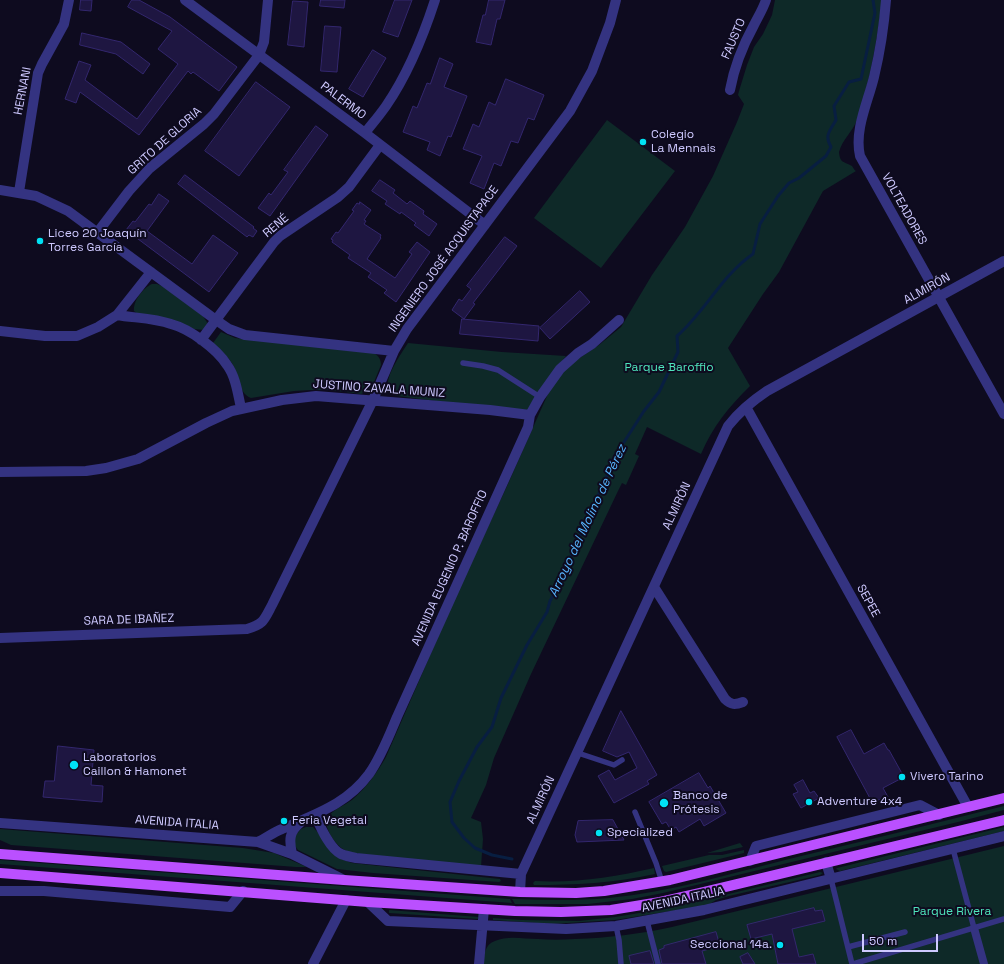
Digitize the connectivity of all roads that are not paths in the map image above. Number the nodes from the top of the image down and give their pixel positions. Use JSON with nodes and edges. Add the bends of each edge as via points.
{"nodes":[{"id":1,"x":69,"y":0,"type":"edge"},
{"id":2,"x":185,"y":0,"type":"edge"},
{"id":3,"x":268,"y":0,"type":"edge"},
{"id":4,"x":435,"y":0,"type":"edge"},
{"id":5,"x":616,"y":0,"type":"edge"},
{"id":6,"x":766,"y":0,"type":"edge"},
{"id":7,"x":886,"y":0,"type":"edge"},
{"id":8,"x":259,"y":55,"type":"junction"},
{"id":9,"x":730,"y":90,"type":"dead end"},
{"id":10,"x":365,"y":133,"type":"junction"},
{"id":11,"x":380,"y":145,"type":"junction"},
{"id":12,"x":0,"y":190,"type":"edge"},
{"id":13,"x":19,"y":192,"type":"junction"},
{"id":14,"x":485,"y":224,"type":"junction"},
{"id":15,"x":97,"y":233,"type":"junction"},
{"id":16,"x":1004,"y":261,"type":"edge"},
{"id":17,"x":151,"y":272,"type":"junction"},
{"id":18,"x":938,"y":298,"type":"junction"},
{"id":19,"x":117,"y":315,"type":"junction"},
{"id":20,"x":216,"y":320,"type":"junction"},
{"id":21,"x":619,"y":320,"type":"dead end"},
{"id":22,"x":0,"y":331,"type":"edge"},
{"id":23,"x":201,"y":340,"type":"junction"},
{"id":24,"x":394,"y":351,"type":"junction"},
{"id":25,"x":463,"y":364,"type":"dead end"},
{"id":26,"x":540,"y":396,"type":"junction"},
{"id":27,"x":373,"y":400,"type":"junction"},
{"id":28,"x":746,"y":407,"type":"junction"},
{"id":29,"x":241,"y":408,"type":"junction"},
{"id":30,"x":1004,"y":414,"type":"edge"},
{"id":31,"x":530,"y":415,"type":"junction"},
{"id":32,"x":0,"y":472,"type":"edge"},
{"id":33,"x":654,"y":587,"type":"junction"},
{"id":34,"x":258,"y":626,"type":"joint"},
{"id":35,"x":0,"y":638,"type":"edge"},
{"id":36,"x":743,"y":702,"type":"dead end"},
{"id":37,"x":578,"y":753,"type":"junction"},
{"id":38,"x":622,"y":760,"type":"dead end"},
{"id":39,"x":1004,"y":798,"type":"edge"},
{"id":40,"x":968,"y":807,"type":"junction"},
{"id":41,"x":635,"y":812,"type":"dead end"},
{"id":42,"x":315,"y":815,"type":"junction"},
{"id":43,"x":939,"y":815,"type":"junction"},
{"id":44,"x":1004,"y":820,"type":"edge"},
{"id":45,"x":302,"y":821,"type":"junction"},
{"id":46,"x":0,"y":823,"type":"edge"},
{"id":47,"x":1004,"y":836,"type":"edge"},
{"id":48,"x":258,"y":842,"type":"junction"},
{"id":49,"x":0,"y":848,"type":"edge"},
{"id":50,"x":953,"y":849,"type":"junction"},
{"id":51,"x":0,"y":854,"type":"edge"},
{"id":52,"x":292,"y":854,"type":"junction"},
{"id":53,"x":10,"y":855,"type":"junction"},
{"id":54,"x":750,"y":862,"type":"junction"},
{"id":55,"x":826,"y":862,"type":"junction"},
{"id":56,"x":0,"y":873,"type":"edge"},
{"id":57,"x":521,"y":874,"type":"junction"},
{"id":58,"x":831,"y":879,"type":"junction"},
{"id":59,"x":344,"y":880,"type":"junction"},
{"id":60,"x":662,"y":882,"type":"junction"},
{"id":61,"x":243,"y":891,"type":"junction"},
{"id":62,"x":0,"y":892,"type":"edge"},
{"id":63,"x":520,"y":892,"type":"junction"},
{"id":64,"x":346,"y":900,"type":"junction"},
{"id":65,"x":368,"y":902,"type":"junction"},
{"id":66,"x":484,"y":910,"type":"junction"},
{"id":67,"x":1004,"y":919,"type":"edge"},
{"id":68,"x":647,"y":921,"type":"junction"},
{"id":69,"x":482,"y":926,"type":"junction"},
{"id":70,"x":616,"y":926,"type":"junction"},
{"id":71,"x":974,"y":928,"type":"junction"},
{"id":72,"x":905,"y":932,"type":"dead end"},
{"id":73,"x":848,"y":947,"type":"junction"},
{"id":74,"x":313,"y":964,"type":"edge"},
{"id":75,"x":480,"y":964,"type":"edge"},
{"id":76,"x":621,"y":964,"type":"edge"},
{"id":77,"x":658,"y":964,"type":"edge"},
{"id":78,"x":853,"y":964,"type":"edge"},
{"id":79,"x":984,"y":964,"type":"edge"}],
"edges":[{"from":1,"to":13,"type":"street","name":"HERNANI","via":[[64,24],[38,73]]},
{"from":2,"to":8,"type":"street","name":"PALERMO"},
{"from":3,"to":8,"type":"street","name":"GRITO DE GLORIA","via":[[264,42]]},
{"from":4,"to":10,"type":"street","via":[[406,72],[386,106]]},
{"from":5,"to":14,"type":"street","name":"INGENIERO JOSÉ ACQUISTAPACE","via":[[592,71],[570,110]]},
{"from":6,"to":9,"type":"street","name":"FAUSTO","via":[[744,45]]},
{"from":7,"to":18,"type":"street","name":"VOLTEADORES","via":[[879,54],[859,132],[858,148],[863,162]]},
{"from":8,"to":10,"type":"street","name":"PALERMO"},
{"from":8,"to":15,"type":"street","name":"GRITO DE GLORIA","via":[[214,114],[150,168]]},
{"from":10,"to":11,"type":"street","name":"PALERMO"},
{"from":11,"to":14,"type":"street","name":"PALERMO"},
{"from":11,"to":20,"type":"street","name":"RENÉ","via":[[349,187],[274,242]]},
{"from":12,"to":13,"type":"street"},
{"from":13,"to":15,"type":"street","via":[[51,202],[68,211]]},
{"from":14,"to":24,"type":"street","name":"INGENIERO JOSÉ ACQUISTAPACE","via":[[407,329]]},
{"from":15,"to":17,"type":"street"},
{"from":16,"to":18,"type":"street","name":"ALMIRÓN"},
{"from":17,"to":19,"type":"street"},
{"from":17,"to":20,"type":"street"},
{"from":18,"to":28,"type":"street","name":"ALMIRÓN","via":[[767,391]]},
{"from":18,"to":30,"type":"street","name":"VOLTEADORES"},
{"from":19,"to":22,"type":"street","via":[[77,336],[45,336]]},
{"from":19,"to":23,"type":"street","via":[[172,324]]},
{"from":20,"to":23,"type":"street","name":"RENÉ"},
{"from":20,"to":24,"type":"street","via":[[229,329],[245,335]]},
{"from":21,"to":26,"type":"street","name":"AVENIDA EUGENIO P. BAROFFIO","via":[[569,360]]},
{"from":23,"to":29,"type":"street","via":[[228,365]]},
{"from":24,"to":27,"type":"street","name":"INGENIERO JOSÉ ACQUISTAPACE"},
{"from":25,"to":26,"type":"lane","via":[[498,370]]},
{"from":26,"to":31,"type":"street","name":"AVENIDA EUGENIO P. BAROFFIO"},
{"from":27,"to":29,"type":"street","name":"JUSTINO ZAVALA MUNIZ","via":[[316,396]]},
{"from":27,"to":31,"type":"street","name":"JUSTINO ZAVALA MUNIZ"},
{"from":27,"to":34,"type":"street","name":"INGENIERO JOSÉ ACQUISTAPACE","via":[[272,606]]},
{"from":28,"to":33,"type":"street","name":"ALMIRÓN","via":[[728,426]]},
{"from":28,"to":40,"type":"street","name":"SEPEE"},
{"from":29,"to":32,"type":"street","name":"JUSTINO ZAVALA MUNIZ","via":[[206,423],[138,459],[122,464],[86,471]]},
{"from":31,"to":42,"type":"street","name":"AVENIDA EUGENIO P. BAROFFIO","via":[[528,427],[378,759],[360,785],[348,796]]},
{"from":33,"to":36,"type":"street","via":[[725,699],[731,704]]},
{"from":33,"to":37,"type":"street","name":"ALMIRÓN"},
{"from":34,"to":35,"type":"street","name":"SARA DE IBAÑEZ","via":[[247,629]]},
{"from":37,"to":38,"type":"lane","via":[[614,765]]},
{"from":37,"to":57,"type":"street","name":"ALMIRÓN"},
{"from":39,"to":40,"type":"main road","name":"AVENIDA ITALIA"},
{"from":40,"to":43,"type":"main road","name":"AVENIDA ITALIA"},
{"from":41,"to":60,"type":"lane"},
{"from":42,"to":45,"type":"street","name":"AVENIDA EUGENIO P. BAROFFIO"},
{"from":42,"to":57,"type":"street","via":[[334,849],[356,858]]},
{"from":43,"to":54,"type":"main road","name":"AVENIDA ITALIA"},
{"from":43,"to":54,"type":"street","via":[[920,805],[811,831],[756,846]]},
{"from":44,"to":55,"type":"main road","name":"AVENIDA ITALIA"},
{"from":45,"to":48,"type":"street","name":"AVENIDA EUGENIO P. BAROFFIO"},
{"from":45,"to":52,"type":"street","name":"AVENIDA EUGENIO P. BAROFFIO","via":[[291,833],[289,843]]},
{"from":46,"to":48,"type":"street","name":"AVENIDA ITALIA"},
{"from":47,"to":50,"type":"street","name":"AVENIDA ITALIA"},
{"from":48,"to":52,"type":"street","name":"AVENIDA ITALIA"},
{"from":49,"to":53,"type":"street"},
{"from":50,"to":58,"type":"street","name":"AVENIDA ITALIA"},
{"from":50,"to":71,"type":"lane"},
{"from":51,"to":53,"type":"main road","name":"AVENIDA ITALIA"},
{"from":52,"to":59,"type":"street","name":"AVENIDA ITALIA"},
{"from":53,"to":59,"type":"main road","name":"AVENIDA ITALIA"},
{"from":54,"to":60,"type":"main road","name":"AVENIDA ITALIA"},
{"from":55,"to":58,"type":"street"},
{"from":55,"to":66,"type":"main road","name":"AVENIDA ITALIA","via":[[660,902],[611,910]]},
{"from":56,"to":61,"type":"main road","name":"AVENIDA ITALIA"},
{"from":57,"to":63,"type":"street","name":"ALMIRÓN"},
{"from":58,"to":68,"type":"street","name":"AVENIDA ITALIA"},
{"from":58,"to":73,"type":"lane"},
{"from":59,"to":63,"type":"main road","name":"AVENIDA ITALIA"},
{"from":60,"to":63,"type":"main road","name":"AVENIDA ITALIA","via":[[576,893]]},
{"from":61,"to":62,"type":"street","via":[[230,907],[44,891]]},
{"from":61,"to":64,"type":"main road","name":"AVENIDA ITALIA"},
{"from":64,"to":65,"type":"main road","name":"AVENIDA ITALIA"},
{"from":64,"to":74,"type":"street"},
{"from":65,"to":66,"type":"main road","name":"AVENIDA ITALIA"},
{"from":65,"to":69,"type":"street","name":"AVENIDA ITALIA","via":[[388,921]]},
{"from":66,"to":69,"type":"street"},
{"from":67,"to":71,"type":"lane"},
{"from":68,"to":70,"type":"street","name":"AVENIDA ITALIA"},
{"from":68,"to":77,"type":"lane"},
{"from":69,"to":70,"type":"street","name":"AVENIDA ITALIA","via":[[566,929]]},
{"from":69,"to":75,"type":"street"},
{"from":70,"to":76,"type":"lane"},
{"from":71,"to":78,"type":"lane"},
{"from":71,"to":79,"type":"street"},
{"from":72,"to":73,"type":"lane"},
{"from":73,"to":78,"type":"lane"}]}
